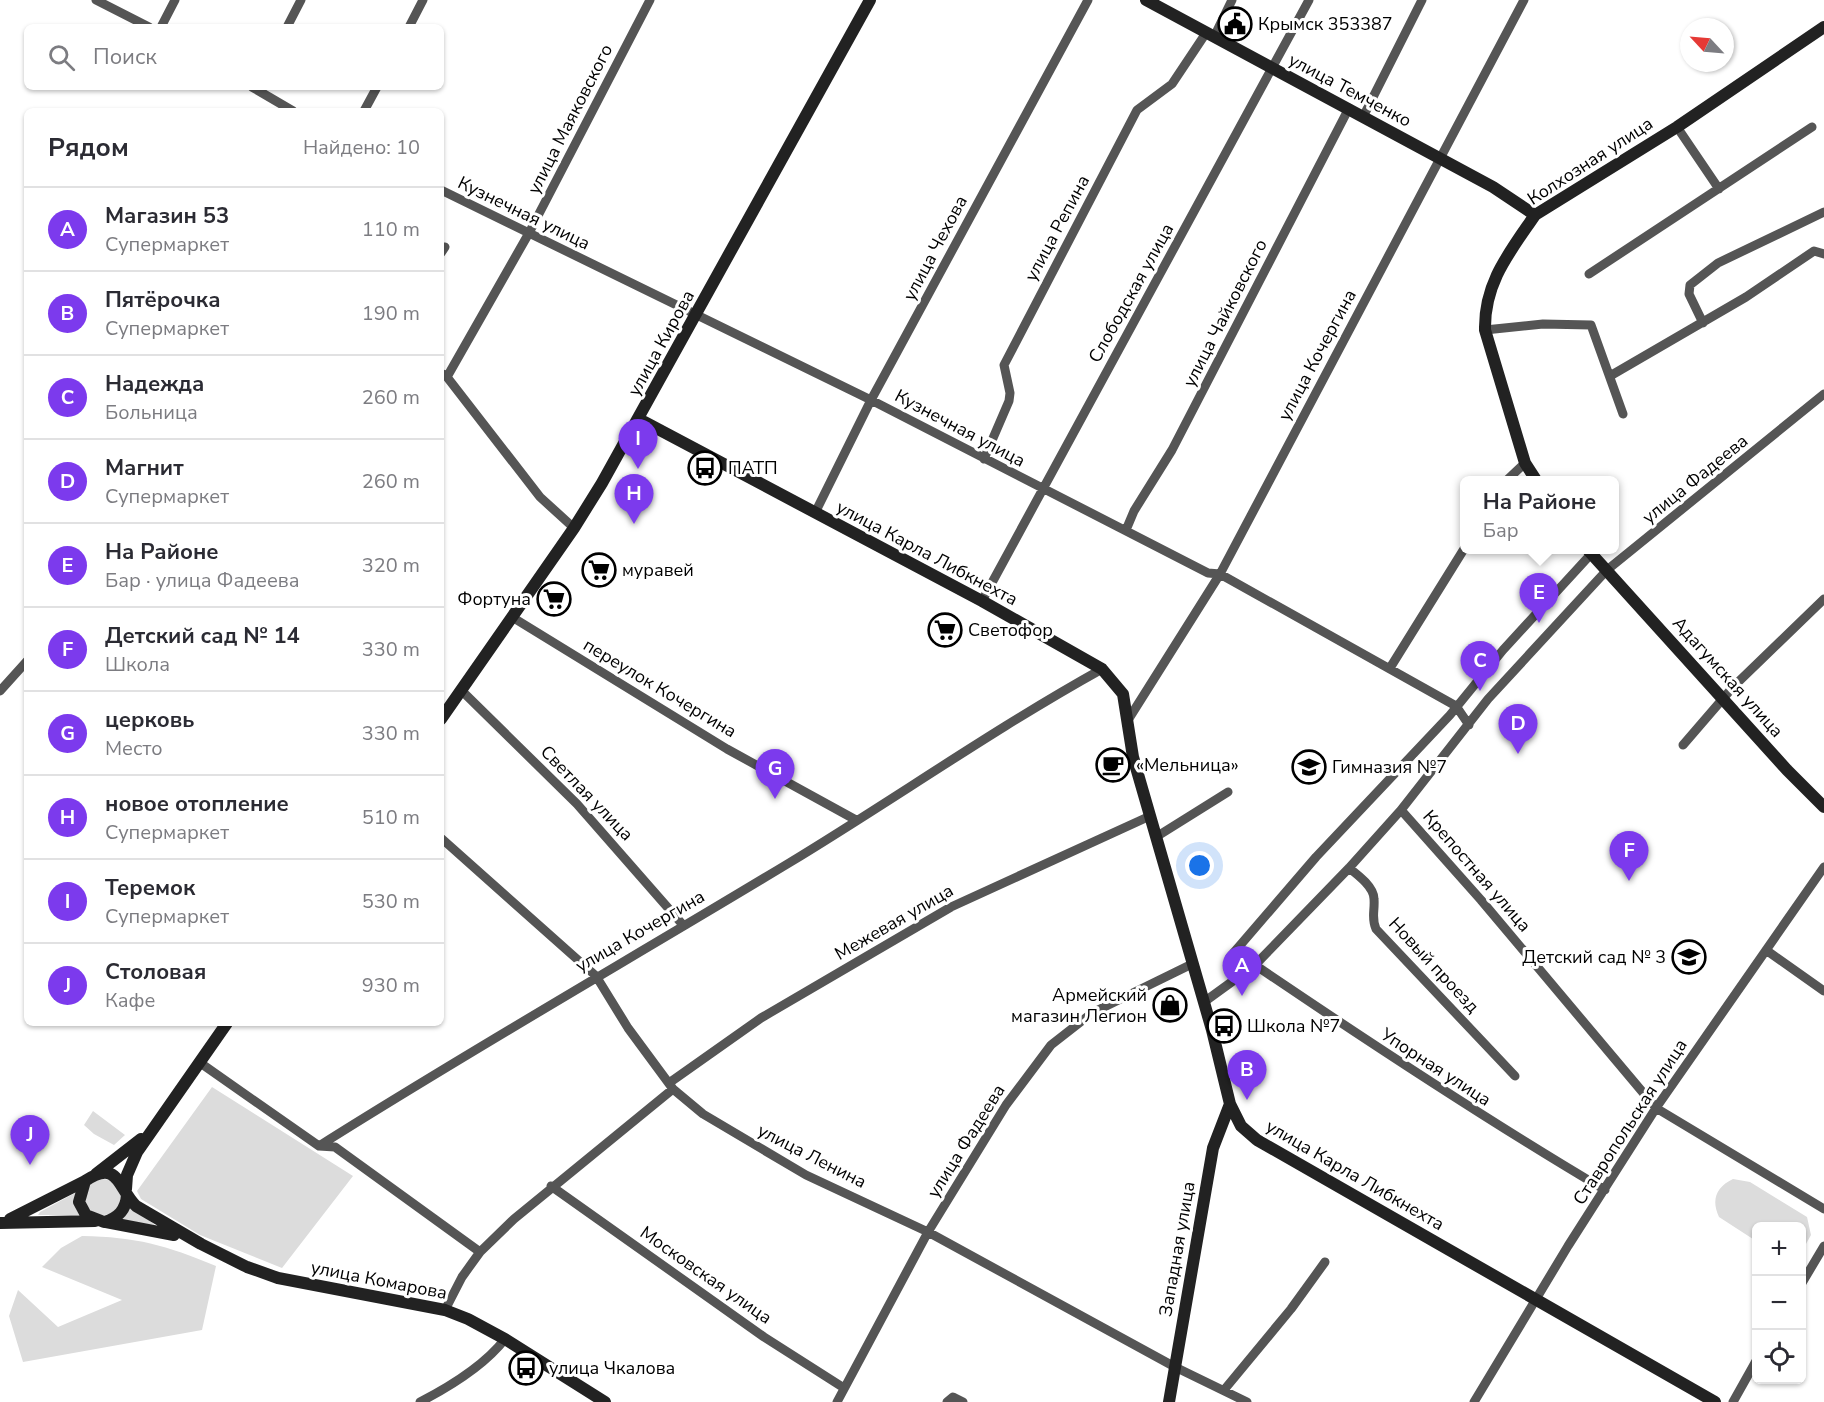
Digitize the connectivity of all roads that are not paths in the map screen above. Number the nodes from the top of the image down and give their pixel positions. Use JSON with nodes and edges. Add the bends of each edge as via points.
{"nodes":[{"id":1,"x":96,"y":0,"type":"edge"},
{"id":2,"x":175,"y":0,"type":"edge"},
{"id":3,"x":301,"y":0,"type":"edge"},
{"id":4,"x":423,"y":0,"type":"edge"},
{"id":5,"x":650,"y":0,"type":"edge"},
{"id":6,"x":870,"y":0,"type":"edge"},
{"id":7,"x":1088,"y":0,"type":"edge"},
{"id":8,"x":1146,"y":0,"type":"edge"},
{"id":9,"x":1232,"y":0,"type":"edge"},
{"id":10,"x":1309,"y":0,"type":"edge"},
{"id":11,"x":1422,"y":0,"type":"edge"},
{"id":12,"x":1524,"y":0,"type":"edge"},
{"id":13,"x":143,"y":24,"type":"edge"},
{"id":14,"x":163,"y":24,"type":"edge"},
{"id":15,"x":289,"y":24,"type":"edge"},
{"id":16,"x":411,"y":24,"type":"edge"},
{"id":17,"x":1824,"y":27,"type":"edge"},
{"id":18,"x":1210,"y":35,"type":"junction"},
{"id":19,"x":1272,"y":69,"type":"junction"},
{"id":20,"x":257,"y":90,"type":"edge"},
{"id":21,"x":375,"y":90,"type":"edge"},
{"id":22,"x":288,"y":108,"type":"edge"},
{"id":23,"x":366,"y":108,"type":"edge"},
{"id":24,"x":1349,"y":108,"type":"junction"},
{"id":25,"x":1363,"y":117,"type":"junction"},
{"id":26,"x":1677,"y":127,"type":"junction"},
{"id":27,"x":1812,"y":128,"type":"dead end"},
{"id":28,"x":1439,"y":158,"type":"junction"},
{"id":29,"x":1719,"y":189,"type":"junction"},
{"id":30,"x":444,"y":192,"type":"edge"},
{"id":31,"x":1824,"y":212,"type":"edge"},
{"id":32,"x":1535,"y":216,"type":"junction"},
{"id":33,"x":529,"y":234,"type":"junction"},
{"id":34,"x":1824,"y":254,"type":"edge"},
{"id":35,"x":1589,"y":274,"type":"dead end"},
{"id":36,"x":696,"y":316,"type":"junction"},
{"id":37,"x":1703,"y":322,"type":"junction"},
{"id":38,"x":1485,"y":330,"type":"junction"},
{"id":39,"x":444,"y":375,"type":"edge"},
{"id":40,"x":1610,"y":376,"type":"junction"},
{"id":41,"x":1824,"y":394,"type":"edge"},
{"id":42,"x":871,"y":400,"type":"junction"},
{"id":43,"x":1623,"y":414,"type":"dead end"},
{"id":44,"x":639,"y":419,"type":"junction"},
{"id":45,"x":984,"y":459,"type":"junction"},
{"id":46,"x":1525,"y":463,"type":"junction"},
{"id":47,"x":1511,"y":476,"type":"edge"},
{"id":48,"x":1533,"y":476,"type":"edge"},
{"id":49,"x":1043,"y":490,"type":"junction"},
{"id":50,"x":814,"y":513,"type":"junction"},
{"id":51,"x":574,"y":528,"type":"junction"},
{"id":52,"x":1126,"y":530,"type":"junction"},
{"id":53,"x":1461,"y":554,"type":"edge"},
{"id":54,"x":1587,"y":554,"type":"edge"},
{"id":55,"x":1593,"y":554,"type":"edge"},
{"id":56,"x":1607,"y":570,"type":"junction"},
{"id":57,"x":1220,"y":574,"type":"junction"},
{"id":58,"x":1824,"y":599,"type":"edge"},
{"id":59,"x":982,"y":601,"type":"junction"},
{"id":60,"x":512,"y":617,"type":"junction"},
{"id":61,"x":24,"y":664,"type":"edge"},
{"id":62,"x":1390,"y":668,"type":"junction"},
{"id":63,"x":1102,"y":669,"type":"junction"},
{"id":64,"x":461,"y":690,"type":"junction"},
{"id":65,"x":0,"y":691,"type":"edge"},
{"id":66,"x":1725,"y":698,"type":"junction"},
{"id":67,"x":1456,"y":706,"type":"junction"},
{"id":68,"x":444,"y":715,"type":"edge"},
{"id":69,"x":1128,"y":720,"type":"junction"},
{"id":70,"x":1469,"y":725,"type":"junction"},
{"id":71,"x":1683,"y":745,"type":"dead end"},
{"id":72,"x":1228,"y":792,"type":"dead end"},
{"id":73,"x":1824,"y":807,"type":"edge"},
{"id":74,"x":1401,"y":810,"type":"junction"},
{"id":75,"x":1150,"y":816,"type":"junction"},
{"id":76,"x":855,"y":820,"type":"junction"},
{"id":77,"x":1156,"y":837,"type":"junction"},
{"id":78,"x":444,"y":841,"type":"edge"},
{"id":79,"x":1824,"y":867,"type":"edge"},
{"id":80,"x":1349,"y":868,"type":"junction"},
{"id":81,"x":683,"y":925,"type":"junction"},
{"id":82,"x":1766,"y":950,"type":"junction"},
{"id":83,"x":1192,"y":964,"type":"junction"},
{"id":84,"x":1255,"y":965,"type":"junction"},
{"id":85,"x":596,"y":976,"type":"junction"},
{"id":86,"x":1236,"y":979,"type":"junction"},
{"id":87,"x":1824,"y":990,"type":"edge"},
{"id":88,"x":1204,"y":1002,"type":"junction"},
{"id":89,"x":225,"y":1026,"type":"edge"},
{"id":90,"x":200,"y":1062,"type":"junction"},
{"id":91,"x":1515,"y":1076,"type":"dead end"},
{"id":92,"x":671,"y":1086,"type":"junction"},
{"id":93,"x":1230,"y":1104,"type":"junction"},
{"id":94,"x":1656,"y":1108,"type":"junction"},
{"id":95,"x":158,"y":1120,"type":"junction"},
{"id":96,"x":319,"y":1146,"type":"junction"},
{"id":97,"x":90,"y":1178,"type":"junction"},
{"id":98,"x":551,"y":1186,"type":"junction"},
{"id":99,"x":1605,"y":1190,"type":"junction"},
{"id":100,"x":126,"y":1192,"type":"junction"},
{"id":101,"x":1824,"y":1209,"type":"edge"},
{"id":102,"x":102,"y":1221,"type":"junction"},
{"id":103,"x":0,"y":1223,"type":"edge"},
{"id":104,"x":928,"y":1232,"type":"junction"},
{"id":105,"x":201,"y":1244,"type":"junction"},
{"id":106,"x":1824,"y":1246,"type":"edge"},
{"id":107,"x":480,"y":1252,"type":"junction"},
{"id":108,"x":1324,"y":1262,"type":"dead end"},
{"id":109,"x":1806,"y":1276,"type":"edge"},
{"id":110,"x":1536,"y":1301,"type":"junction"},
{"id":111,"x":445,"y":1310,"type":"junction"},
{"id":112,"x":505,"y":1339,"type":"junction"},
{"id":113,"x":1175,"y":1367,"type":"junction"},
{"id":114,"x":1752,"y":1368,"type":"edge"},
{"id":115,"x":844,"y":1388,"type":"junction"},
{"id":116,"x":1224,"y":1390,"type":"junction"},
{"id":117,"x":423,"y":1401,"type":"edge"},
{"id":118,"x":605,"y":1402,"type":"edge"},
{"id":119,"x":837,"y":1402,"type":"edge"},
{"id":120,"x":946,"y":1402,"type":"edge"},
{"id":121,"x":963,"y":1402,"type":"edge"},
{"id":122,"x":1169,"y":1402,"type":"edge"},
{"id":123,"x":1247,"y":1402,"type":"edge"},
{"id":124,"x":1474,"y":1402,"type":"edge"},
{"id":125,"x":1715,"y":1402,"type":"edge"},
{"id":126,"x":1733,"y":1402,"type":"edge"}],
"edges":[{"from":1,"to":13,"type":"street"},
{"from":2,"to":14,"type":"street"},
{"from":3,"to":15,"type":"street"},
{"from":4,"to":16,"type":"street"},
{"from":5,"to":33,"type":"street","name":"улица Маяковского"},
{"from":6,"to":36,"type":"main road","name":"улица Кирова"},
{"from":7,"to":42,"type":"street","name":"улица Чехова"},
{"from":8,"to":18,"type":"main road","name":"улица Темченко"},
{"from":9,"to":18,"type":"street","name":"улица Репина"},
{"from":10,"to":19,"type":"street","name":"Слободская улица"},
{"from":11,"to":25,"type":"street"},
{"from":12,"to":28,"type":"street","name":"улица Кочергина"},
{"from":17,"to":26,"type":"main road","name":"Колхозная улица"},
{"from":18,"to":19,"type":"main road","name":"улица Темченко"},
{"from":18,"to":45,"type":"street","name":"улица Репина","via":[[1172,84],[1137,110],[1004,365],[1009,401]]},
{"from":19,"to":24,"type":"main road","name":"улица Темченко"},
{"from":19,"to":49,"type":"street","name":"Слободская улица"},
{"from":20,"to":22,"type":"street"},
{"from":21,"to":23,"type":"street"},
{"from":24,"to":25,"type":"main road","name":"улица Темченко"},
{"from":24,"to":52,"type":"street","name":"улица Чайковского","via":[[1172,450]]},
{"from":25,"to":28,"type":"main road","name":"улица Темченко"},
{"from":26,"to":29,"type":"street"},
{"from":26,"to":32,"type":"main road","name":"Колхозная улица"},
{"from":27,"to":29,"type":"street"},
{"from":28,"to":32,"type":"main road","name":"улица Темченко","via":[[1493,187]]},
{"from":28,"to":57,"type":"street","name":"улица Кочергина"},
{"from":29,"to":35,"type":"street"},
{"from":30,"to":33,"type":"street","name":"Кузнечная улица"},
{"from":31,"to":37,"type":"street","via":[[1718,263],[1690,285],[1689,294]]},
{"from":32,"to":38,"type":"main road","name":"Колхозная улица","via":[[1495,278],[1484,308]]},
{"from":33,"to":36,"type":"street","name":"Кузнечная улица"},
{"from":33,"to":39,"type":"street","name":"улица Маяковского"},
{"from":34,"to":37,"type":"street","via":[[1814,251]]},
{"from":36,"to":42,"type":"street","name":"Кузнечная улица"},
{"from":36,"to":44,"type":"main road","name":"улица Кирова"},
{"from":37,"to":40,"type":"street"},
{"from":38,"to":40,"type":"street","via":[[1543,324],[1592,325]]},
{"from":38,"to":46,"type":"main road","name":"Колхозная улица"},
{"from":39,"to":51,"type":"street","via":[[540,497]]},
{"from":40,"to":43,"type":"street"},
{"from":41,"to":56,"type":"street","name":"улица Фадеева"},
{"from":42,"to":45,"type":"street","name":"Кузнечная улица"},
{"from":42,"to":50,"type":"street","name":"улица Чехова"},
{"from":44,"to":50,"type":"main road","name":"улица Карла Либкнехта"},
{"from":44,"to":51,"type":"main road","name":"улица Кирова"},
{"from":45,"to":49,"type":"street","name":"Кузнечная улица"},
{"from":46,"to":47,"type":"street"},
{"from":46,"to":48,"type":"main road","name":"Колхозная улица"},
{"from":49,"to":52,"type":"street","name":"Кузнечная улица"},
{"from":49,"to":59,"type":"street","name":"Слободская улица"},
{"from":50,"to":59,"type":"main road","name":"улица Карла Либкнехта"},
{"from":51,"to":60,"type":"main road","name":"улица Кирова"},
{"from":52,"to":57,"type":"street","name":"Кузнечная улица","via":[[1209,573]]},
{"from":53,"to":62,"type":"street"},
{"from":54,"to":67,"type":"street"},
{"from":55,"to":56,"type":"main road"},
{"from":56,"to":66,"type":"main road","name":"Адагумская улица"},
{"from":56,"to":70,"type":"street","name":"улица Фадеева","via":[[1488,699]]},
{"from":57,"to":62,"type":"street","name":"Кузнечная улица"},
{"from":57,"to":69,"type":"street","name":"улица Кочергина"},
{"from":58,"to":66,"type":"street"},
{"from":59,"to":63,"type":"main road","name":"улица Карла Либкнехта"},
{"from":60,"to":64,"type":"main road","name":"улица Кирова"},
{"from":60,"to":76,"type":"street","name":"переулок Кочергина","via":[[727,749]]},
{"from":61,"to":65,"type":"street"},
{"from":62,"to":67,"type":"street","name":"Кузнечная улица"},
{"from":63,"to":69,"type":"main road","name":"улица Карла Либкнехта","via":[[1123,694]]},
{"from":63,"to":76,"type":"street","name":"улица Кочергина"},
{"from":64,"to":68,"type":"main road","name":"улица Кирова"},
{"from":64,"to":81,"type":"street","name":"Светлая улица","via":[[577,804]]},
{"from":66,"to":71,"type":"street"},
{"from":66,"to":73,"type":"main road","name":"Адагумская улица","via":[[1786,770]]},
{"from":67,"to":70,"type":"street"},
{"from":67,"to":86,"type":"street","via":[[1316,857],[1230,957],[1228,969]]},
{"from":69,"to":75,"type":"main road","name":"улица Карла Либкнехта","via":[[1133,757]]},
{"from":70,"to":74,"type":"street","name":"улица Фадеева"},
{"from":72,"to":77,"type":"street"},
{"from":74,"to":80,"type":"street","name":"улица Фадеева"},
{"from":74,"to":94,"type":"street","name":"Крепостная улица"},
{"from":75,"to":77,"type":"main road","name":"улица Карла Либкнехта"},
{"from":75,"to":92,"type":"street","name":"Межевая улица","via":[[951,907],[761,1018]]},
{"from":76,"to":81,"type":"street","name":"улица Кочергина"},
{"from":77,"to":83,"type":"main road","name":"улица Карла Либкнехта"},
{"from":78,"to":85,"type":"street","name":"улица Ленина"},
{"from":79,"to":82,"type":"street","name":"Ставропольская улица"},
{"from":80,"to":84,"type":"street","name":"улица Фадеева"},
{"from":80,"to":91,"type":"street","name":"Новый проезд","via":[[1372,892],[1376,929]]},
{"from":81,"to":85,"type":"street","name":"улица Кочергина"},
{"from":82,"to":87,"type":"street"},
{"from":82,"to":94,"type":"street","name":"Ставропольская улица"},
{"from":83,"to":88,"type":"main road","name":"улица Карла Либкнехта"},
{"from":83,"to":104,"type":"street","name":"улица Фадеева","via":[[1092,1013],[1052,1045],[1005,1105]]},
{"from":84,"to":86,"type":"street","name":"улица Фадеева"},
{"from":84,"to":99,"type":"street","name":"Упорная улица","via":[[1485,1118]]},
{"from":85,"to":92,"type":"street","name":"улица Ленина"},
{"from":85,"to":96,"type":"street","name":"улица Кочергина"},
{"from":86,"to":88,"type":"street","name":"улица Фадеева"},
{"from":88,"to":93,"type":"main road","name":"улица Карла Либкнехта"},
{"from":89,"to":90,"type":"main road"},
{"from":90,"to":95,"type":"main road"},
{"from":90,"to":96,"type":"street"},
{"from":92,"to":98,"type":"street","name":"Межевая улица"},
{"from":92,"to":104,"type":"street","name":"улица Ленина","via":[[735,1135]]},
{"from":93,"to":110,"type":"main road","name":"улица Карла Либкнехта","via":[[1241,1126],[1257,1140]]},
{"from":93,"to":113,"type":"main road","name":"Западная улица","via":[[1213,1148]]},
{"from":94,"to":99,"type":"street","name":"Ставропольская улица"},
{"from":94,"to":101,"type":"street","name":"Крепостная улица"},
{"from":95,"to":97,"type":"main road","via":[[134,1146]]},
{"from":95,"to":100,"type":"main road","via":[[132,1164]]},
{"from":96,"to":107,"type":"street","via":[[335,1147]]},
{"from":97,"to":100,"type":"main road","via":[[111,1175],[118,1178]]},
{"from":97,"to":102,"type":"main road","via":[[79,1202],[86,1215]]},
{"from":97,"to":103,"type":"main road"},
{"from":98,"to":107,"type":"street","name":"Межевая улица"},
{"from":98,"to":115,"type":"street","name":"Московская улица"},
{"from":99,"to":110,"type":"street","name":"Ставропольская улица"},
{"from":100,"to":102,"type":"main road","via":[[119,1215]]},
{"from":100,"to":105,"type":"main road","via":[[136,1206]]},
{"from":102,"to":103,"type":"main road"},
{"from":102,"to":105,"type":"main road","via":[[166,1232]]},
{"from":104,"to":113,"type":"street","name":"улица Ленина"},
{"from":104,"to":115,"type":"street","name":"улица Фадеева"},
{"from":105,"to":111,"type":"main road","name":"улица Комарова","via":[[278,1278]]},
{"from":106,"to":109,"type":"street"},
{"from":107,"to":111,"type":"street","name":"Межевая улица"},
{"from":108,"to":116,"type":"street"},
{"from":110,"to":124,"type":"street","name":"Ставропольская улица"},
{"from":110,"to":125,"type":"main road","name":"улица Карла Либкнехта"},
{"from":111,"to":112,"type":"main road","name":"улица Комарова"},
{"from":112,"to":117,"type":"street","via":[[472,1371]]},
{"from":112,"to":118,"type":"main road","name":"улица Комарова"},
{"from":113,"to":116,"type":"street","name":"улица Ленина"},
{"from":113,"to":122,"type":"main road","name":"Западная улица"},
{"from":114,"to":126,"type":"street"},
{"from":115,"to":119,"type":"street","name":"улица Фадеева"},
{"from":116,"to":123,"type":"street","name":"улица Ленина"},
{"from":120,"to":121,"type":"street","via":[[953,1397]]}]}
